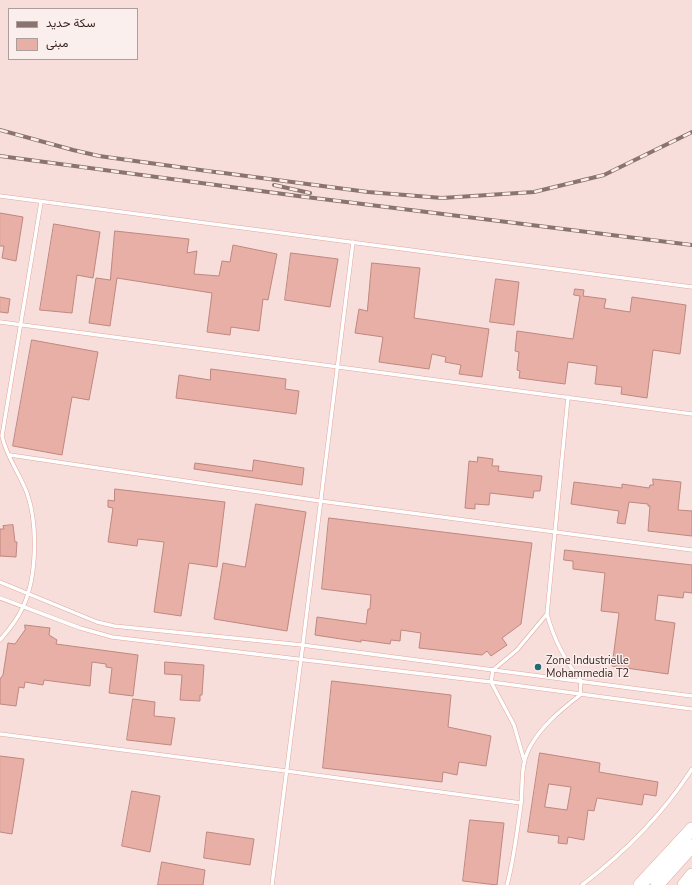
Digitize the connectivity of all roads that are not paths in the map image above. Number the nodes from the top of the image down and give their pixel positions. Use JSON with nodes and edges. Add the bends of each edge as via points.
{"nodes":[{"id":1,"x":0,"y":196,"type":"edge"},
{"id":2,"x":40,"y":202,"type":"junction"},
{"id":3,"x":353,"y":242,"type":"junction"},
{"id":4,"x":692,"y":287,"type":"edge"},
{"id":5,"x":0,"y":322,"type":"edge"},
{"id":6,"x":20,"y":326,"type":"junction"},
{"id":7,"x":337,"y":367,"type":"junction"},
{"id":8,"x":568,"y":397,"type":"junction"},
{"id":9,"x":692,"y":414,"type":"edge"},
{"id":10,"x":10,"y":455,"type":"junction"},
{"id":11,"x":320,"y":501,"type":"junction"},
{"id":12,"x":554,"y":532,"type":"junction"},
{"id":13,"x":692,"y":550,"type":"edge"},
{"id":14,"x":0,"y":582,"type":"edge"},
{"id":15,"x":29,"y":593,"type":"junction"},
{"id":16,"x":0,"y":598,"type":"edge"},
{"id":17,"x":24,"y":606,"type":"junction"},
{"id":18,"x":547,"y":614,"type":"junction"},
{"id":19,"x":0,"y":640,"type":"edge"},
{"id":20,"x":302,"y":645,"type":"junction"},
{"id":21,"x":301,"y":659,"type":"junction"},
{"id":22,"x":493,"y":670,"type":"junction"},
{"id":23,"x":582,"y":681,"type":"junction"},
{"id":24,"x":491,"y":682,"type":"junction"},
{"id":25,"x":580,"y":695,"type":"junction"},
{"id":26,"x":692,"y":696,"type":"edge"},
{"id":27,"x":692,"y":709,"type":"edge"},
{"id":28,"x":0,"y":734,"type":"edge"},
{"id":29,"x":524,"y":762,"type":"junction"},
{"id":30,"x":692,"y":769,"type":"edge"},
{"id":31,"x":286,"y":771,"type":"junction"},
{"id":32,"x":521,"y":804,"type":"junction"},
{"id":33,"x":692,"y":829,"type":"edge"},
{"id":34,"x":692,"y":846,"type":"edge"},
{"id":35,"x":692,"y":875,"type":"edge"},
{"id":36,"x":272,"y":885,"type":"edge"},
{"id":37,"x":507,"y":885,"type":"edge"},
{"id":38,"x":582,"y":885,"type":"edge"},
{"id":39,"x":640,"y":885,"type":"edge"},
{"id":40,"x":657,"y":885,"type":"edge"},
{"id":41,"x":684,"y":885,"type":"edge"}],
"edges":[{"from":1,"to":2,"type":"lane"},
{"from":2,"to":3,"type":"lane"},
{"from":2,"to":6,"type":"lane"},
{"from":3,"to":4,"type":"lane"},
{"from":3,"to":7,"type":"lane"},
{"from":5,"to":6,"type":"lane"},
{"from":6,"to":7,"type":"lane"},
{"from":6,"to":10,"type":"lane","via":[[2,436]]},
{"from":7,"to":8,"type":"lane"},
{"from":7,"to":11,"type":"lane"},
{"from":8,"to":9,"type":"lane"},
{"from":8,"to":12,"type":"lane"},
{"from":10,"to":11,"type":"lane"},
{"from":10,"to":15,"type":"lane","via":[[32,510],[33,560]]},
{"from":11,"to":12,"type":"lane"},
{"from":11,"to":20,"type":"lane"},
{"from":12,"to":13,"type":"lane"},
{"from":12,"to":18,"type":"lane"},
{"from":14,"to":15,"type":"lane"},
{"from":15,"to":17,"type":"lane"},
{"from":15,"to":20,"type":"lane","via":[[97,622],[114,626]]},
{"from":16,"to":17,"type":"lane"},
{"from":17,"to":19,"type":"lane"},
{"from":17,"to":21,"type":"lane","via":[[80,628],[112,637]]},
{"from":18,"to":22,"type":"lane","via":[[517,650]]},
{"from":18,"to":23,"type":"lane","via":[[559,648]]},
{"from":20,"to":21,"type":"lane"},
{"from":20,"to":22,"type":"lane"},
{"from":21,"to":24,"type":"lane"},
{"from":21,"to":31,"type":"lane"},
{"from":22,"to":23,"type":"lane"},
{"from":22,"to":24,"type":"lane"},
{"from":23,"to":25,"type":"lane"},
{"from":23,"to":26,"type":"lane"},
{"from":24,"to":25,"type":"lane"},
{"from":24,"to":29,"type":"lane","via":[[514,725]]},
{"from":25,"to":27,"type":"lane"},
{"from":25,"to":29,"type":"lane","via":[[543,728],[529,748]]},
{"from":28,"to":31,"type":"lane"},
{"from":29,"to":32,"type":"lane"},
{"from":30,"to":38,"type":"lane","via":[[649,824]]},
{"from":31,"to":32,"type":"lane"},
{"from":31,"to":36,"type":"lane"},
{"from":32,"to":37,"type":"lane"},
{"from":33,"to":39,"type":"highway"},
{"from":34,"to":40,"type":"highway"},
{"from":35,"to":41,"type":"highway"}]}
